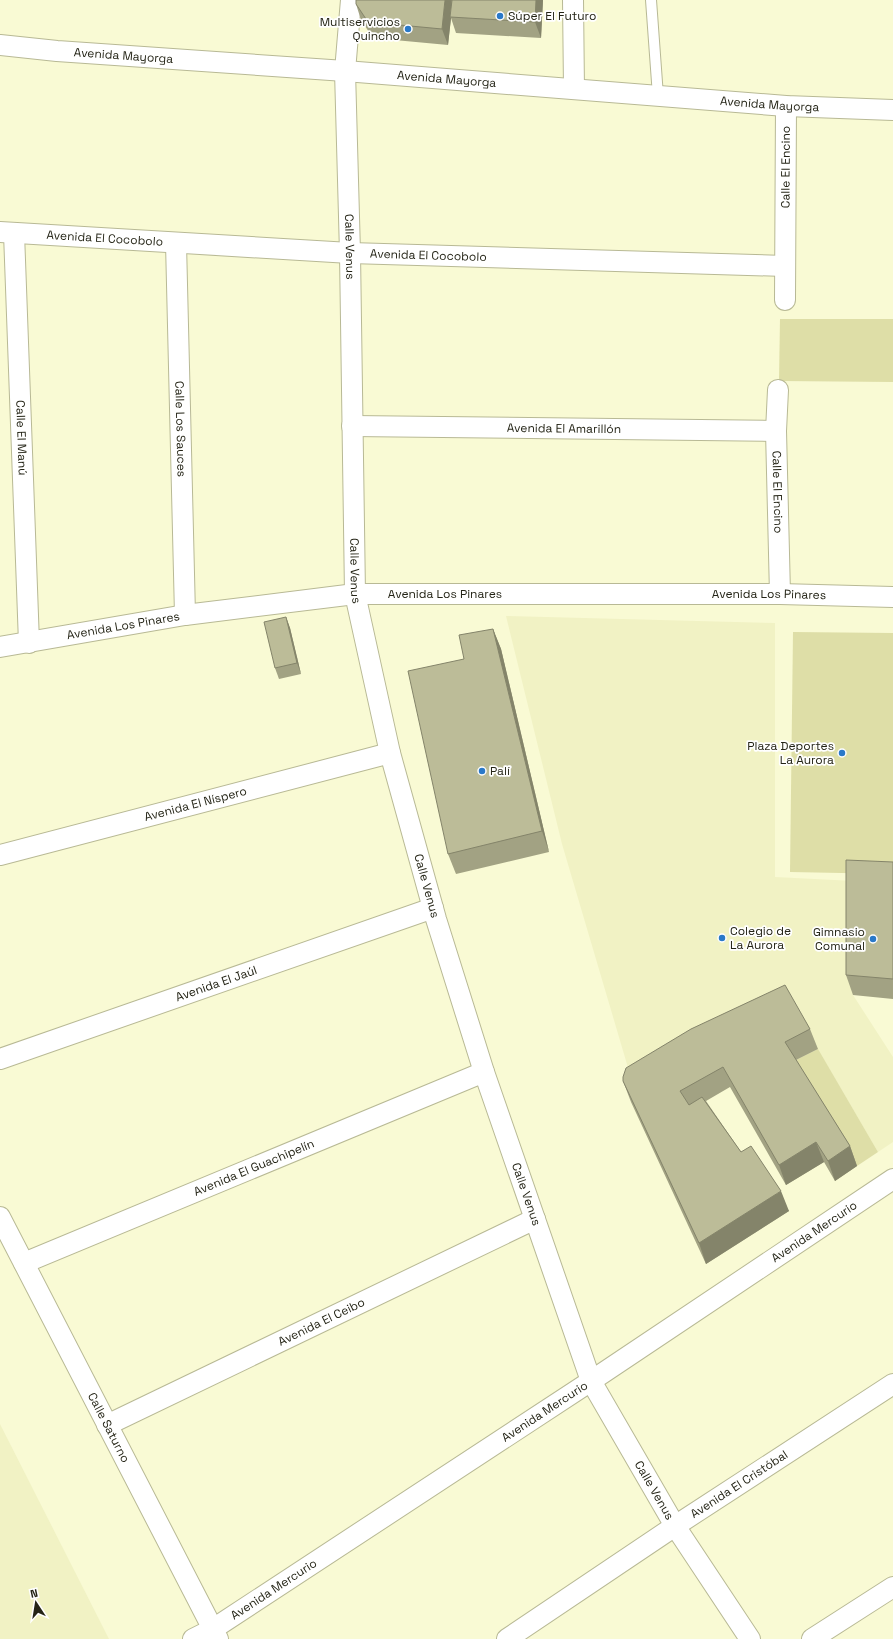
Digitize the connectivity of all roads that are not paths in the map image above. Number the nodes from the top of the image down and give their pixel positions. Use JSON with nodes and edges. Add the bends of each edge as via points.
{"nodes":[{"id":1,"x":351,"y":0,"type":"edge"},
{"id":2,"x":573,"y":0,"type":"edge"},
{"id":3,"x":651,"y":0,"type":"edge"},
{"id":4,"x":0,"y":45,"type":"edge"},
{"id":5,"x":345,"y":71,"type":"junction"},
{"id":6,"x":574,"y":89,"type":"junction"},
{"id":7,"x":658,"y":96,"type":"junction"},
{"id":8,"x":786,"y":106,"type":"junction"},
{"id":9,"x":893,"y":110,"type":"edge"},
{"id":10,"x":7,"y":232,"type":"edge"},
{"id":11,"x":176,"y":243,"type":"junction"},
{"id":12,"x":350,"y":253,"type":"junction"},
{"id":13,"x":785,"y":266,"type":"junction"},
{"id":14,"x":785,"y":300,"type":"dead end"},
{"id":15,"x":778,"y":390,"type":"dead end"},
{"id":16,"x":352,"y":426,"type":"junction"},
{"id":17,"x":776,"y":431,"type":"junction"},
{"id":18,"x":355,"y":594,"type":"junction"},
{"id":19,"x":780,"y":594,"type":"junction"},
{"id":20,"x":893,"y":597,"type":"edge"},
{"id":21,"x":185,"y":615,"type":"junction"},
{"id":22,"x":29,"y":643,"type":"junction"},
{"id":23,"x":0,"y":647,"type":"edge"},
{"id":24,"x":390,"y":753,"type":"junction"},
{"id":25,"x":0,"y":855,"type":"edge"},
{"id":26,"x":433,"y":908,"type":"junction"},
{"id":27,"x":0,"y":1059,"type":"edge"},
{"id":28,"x":484,"y":1072,"type":"junction"},
{"id":29,"x":893,"y":1179,"type":"edge"},
{"id":30,"x":0,"y":1216,"type":"edge"},
{"id":31,"x":535,"y":1219,"type":"junction"},
{"id":32,"x":24,"y":1263,"type":"junction"},
{"id":33,"x":591,"y":1381,"type":"junction"},
{"id":34,"x":893,"y":1384,"type":"edge"},
{"id":35,"x":108,"y":1425,"type":"junction"},
{"id":36,"x":675,"y":1526,"type":"junction"},
{"id":37,"x":893,"y":1587,"type":"edge"},
{"id":38,"x":215,"y":1634,"type":"edge"},
{"id":39,"x":193,"y":1639,"type":"edge"},
{"id":40,"x":507,"y":1639,"type":"edge"},
{"id":41,"x":750,"y":1639,"type":"edge"},
{"id":42,"x":812,"y":1639,"type":"edge"}],
"edges":[{"from":1,"to":5,"type":"street","name":"Calle Venus"},
{"from":2,"to":6,"type":"street"},
{"from":3,"to":7,"type":"lane"},
{"from":4,"to":5,"type":"street","name":"Avenida Mayorga"},
{"from":5,"to":6,"type":"street","name":"Avenida Mayorga"},
{"from":5,"to":12,"type":"street","name":"Calle Venus"},
{"from":6,"to":7,"type":"street","name":"Avenida Mayorga"},
{"from":7,"to":8,"type":"street","name":"Avenida Mayorga"},
{"from":8,"to":9,"type":"street","name":"Avenida Mayorga"},
{"from":8,"to":13,"type":"street","name":"Calle El Encino"},
{"from":10,"to":11,"type":"street","name":"Avenida El Cocobolo"},
{"from":10,"to":22,"type":"street","name":"Calle El Manú"},
{"from":11,"to":12,"type":"street","name":"Avenida El Cocobolo"},
{"from":11,"to":21,"type":"street","name":"Calle Los Sauces"},
{"from":12,"to":13,"type":"street","name":"Avenida El Cocobolo"},
{"from":12,"to":16,"type":"street","name":"Calle Venus"},
{"from":13,"to":14,"type":"street","name":"Calle El Encino"},
{"from":15,"to":17,"type":"street","name":"Calle El Encino"},
{"from":16,"to":17,"type":"street","name":"Avenida El Amarillón"},
{"from":16,"to":18,"type":"street","name":"Calle Venus"},
{"from":17,"to":19,"type":"street","name":"Calle El Encino"},
{"from":18,"to":19,"type":"street","name":"Avenida Los Pinares"},
{"from":18,"to":21,"type":"street","name":"Avenida Los Pinares"},
{"from":18,"to":24,"type":"street","name":"Calle Venus"},
{"from":19,"to":20,"type":"street","name":"Avenida Los Pinares"},
{"from":21,"to":22,"type":"street","name":"Avenida Los Pinares"},
{"from":22,"to":23,"type":"street","name":"Avenida Los Pinares"},
{"from":24,"to":25,"type":"street","name":"Avenida El Níspero"},
{"from":24,"to":26,"type":"street","name":"Calle Venus"},
{"from":26,"to":27,"type":"street","name":"Avenida El Jaúl"},
{"from":26,"to":28,"type":"street","name":"Calle Venus"},
{"from":28,"to":31,"type":"street","name":"Calle Venus"},
{"from":28,"to":32,"type":"street","name":"Avenida El Guachipelín"},
{"from":29,"to":33,"type":"street","name":"Avenida Mercurio"},
{"from":30,"to":32,"type":"street","name":"Calle Saturno"},
{"from":31,"to":33,"type":"street","name":"Calle Venus"},
{"from":31,"to":35,"type":"street","name":"Avenida El Ceibo"},
{"from":32,"to":35,"type":"street","name":"Calle Saturno"},
{"from":33,"to":36,"type":"street","name":"Calle Venus"},
{"from":33,"to":38,"type":"street","name":"Avenida Mercurio"},
{"from":34,"to":36,"type":"street","name":"Avenida El Cristóbal"},
{"from":35,"to":38,"type":"street","name":"Calle Saturno"},
{"from":36,"to":40,"type":"street","name":"Avenida El Cristóbal"},
{"from":36,"to":41,"type":"street","name":"Calle Venus"},
{"from":37,"to":42,"type":"street"},
{"from":38,"to":39,"type":"street","name":"Avenida Mercurio"}]}
